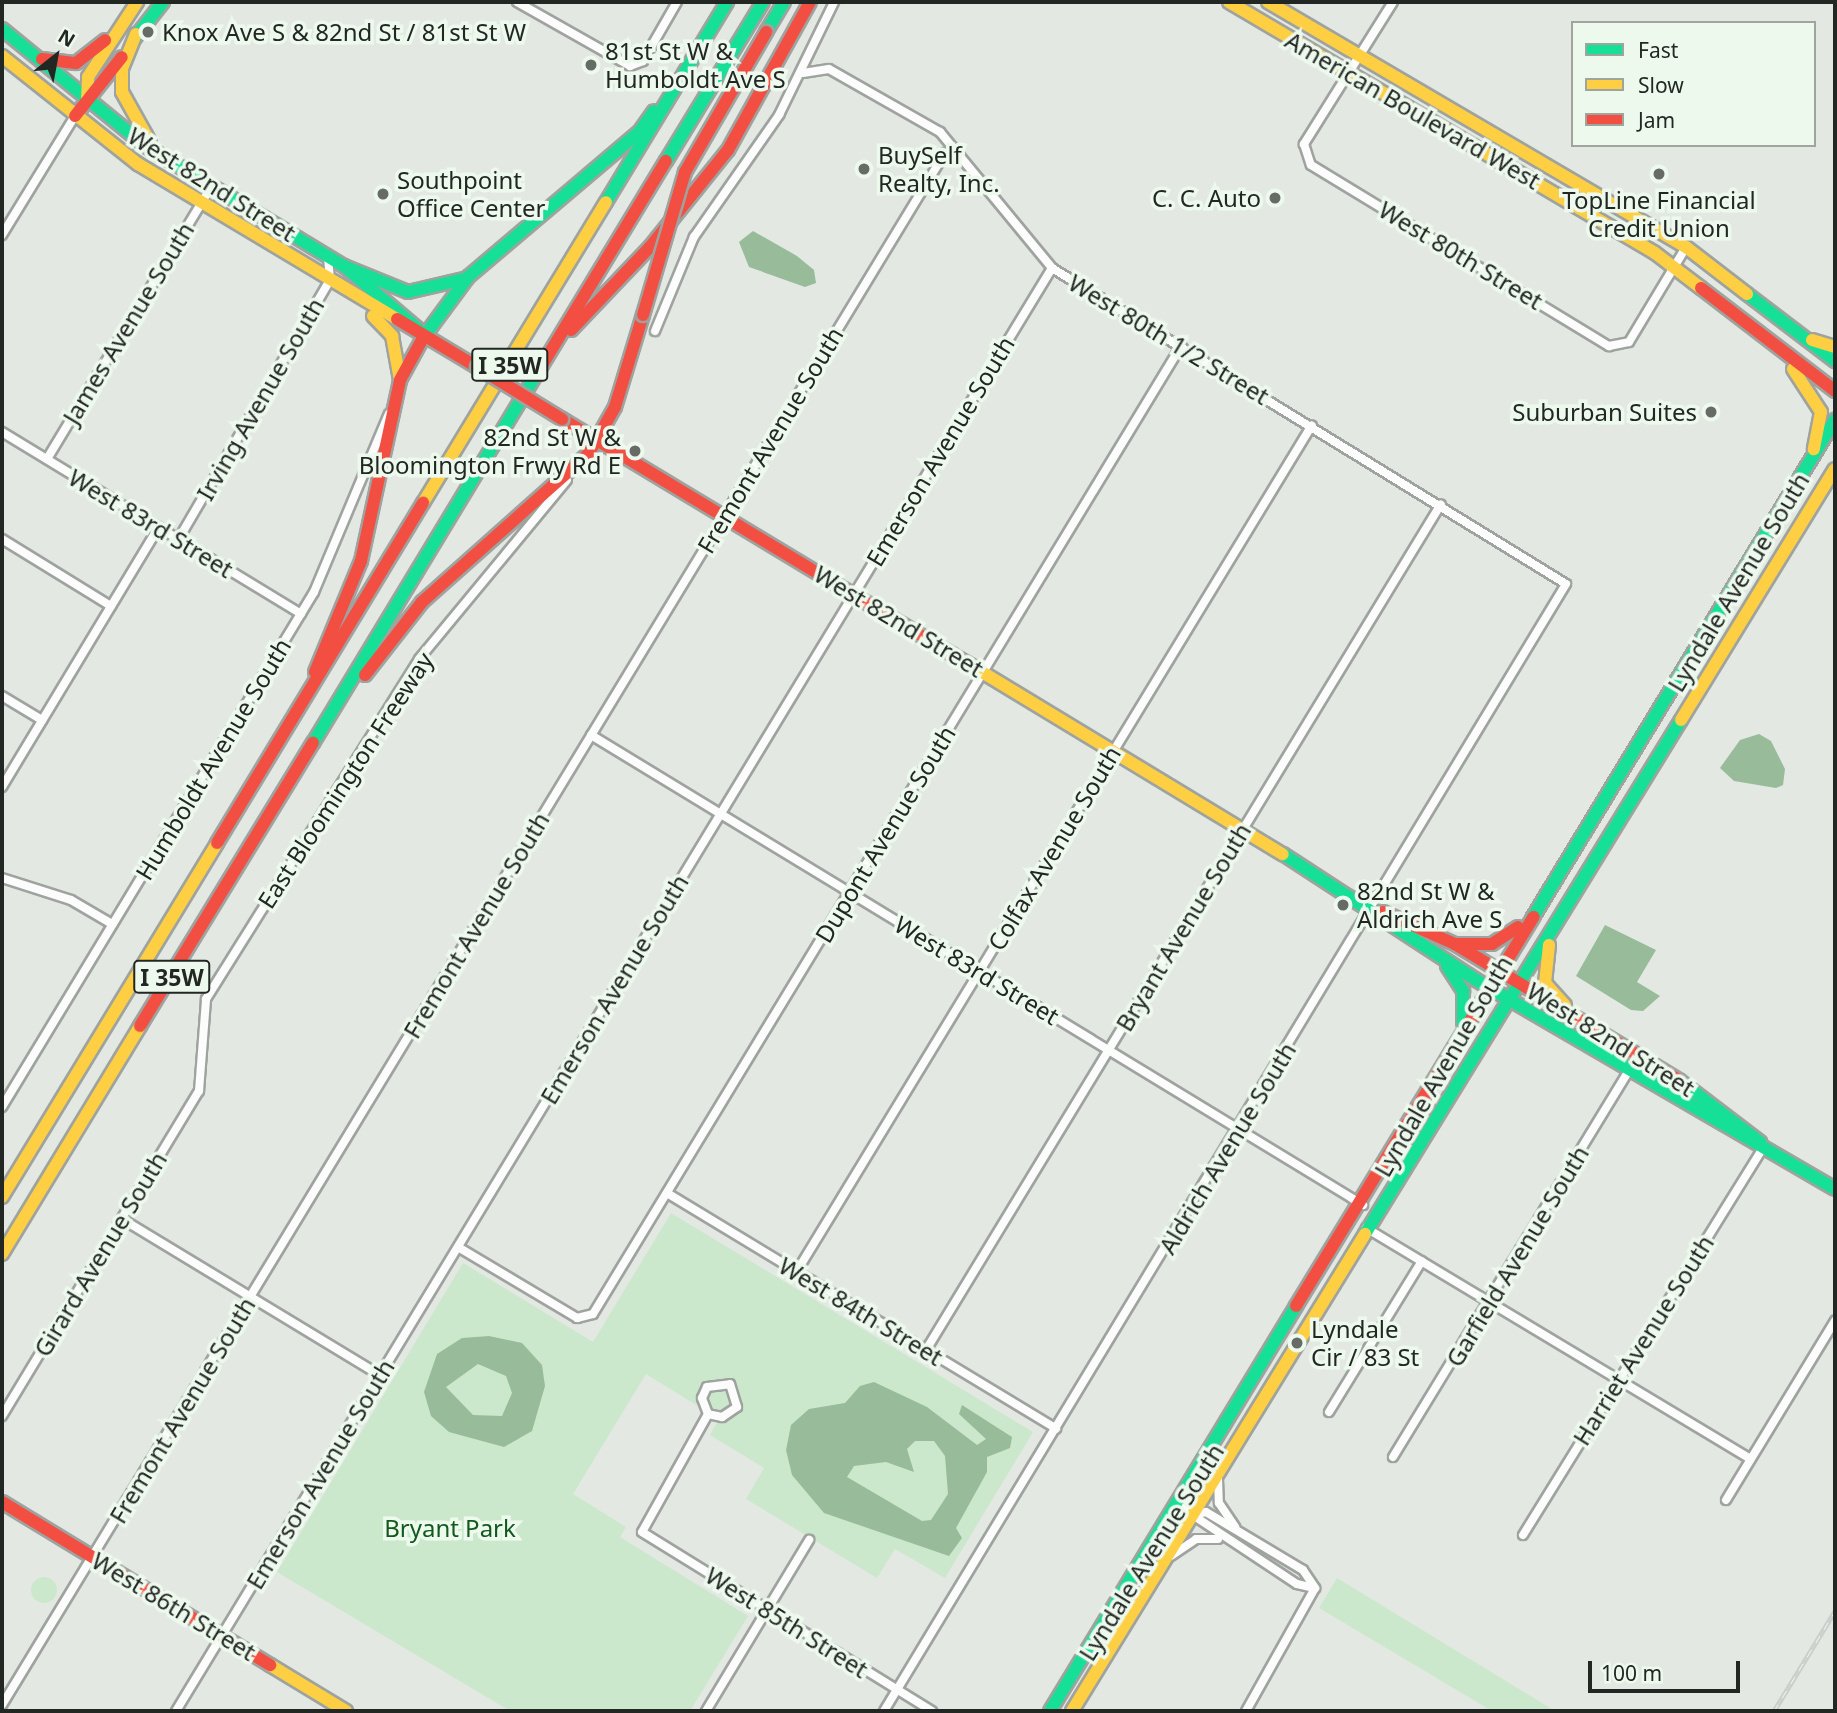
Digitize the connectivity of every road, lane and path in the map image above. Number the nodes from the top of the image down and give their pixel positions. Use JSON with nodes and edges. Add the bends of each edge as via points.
{"nodes":[{"id":1,"x":137,"y":2,"type":"edge"},
{"id":2,"x":163,"y":2,"type":"edge"},
{"id":3,"x":517,"y":2,"type":"edge"},
{"id":4,"x":677,"y":2,"type":"edge"},
{"id":5,"x":727,"y":2,"type":"edge"},
{"id":6,"x":762,"y":2,"type":"edge"},
{"id":7,"x":784,"y":2,"type":"edge"},
{"id":8,"x":810,"y":2,"type":"edge"},
{"id":9,"x":834,"y":2,"type":"edge"},
{"id":10,"x":1229,"y":2,"type":"edge"},
{"id":11,"x":1268,"y":2,"type":"edge"},
{"id":12,"x":1393,"y":2,"type":"edge"},
{"id":13,"x":120,"y":25,"type":"junction"},
{"id":14,"x":2,"y":29,"type":"edge"},
{"id":15,"x":136,"y":34,"type":"junction"},
{"id":16,"x":2,"y":56,"type":"edge"},
{"id":17,"x":36,"y":57,"type":"junction"},
{"id":18,"x":1358,"y":58,"type":"junction"},
{"id":19,"x":1350,"y":72,"type":"junction"},
{"id":20,"x":803,"y":73,"type":"junction"},
{"id":21,"x":87,"y":99,"type":"junction"},
{"id":22,"x":75,"y":116,"type":"junction"},
{"id":23,"x":954,"y":150,"type":"junction"},
{"id":24,"x":178,"y":167,"type":"junction"},
{"id":25,"x":211,"y":187,"type":"junction"},
{"id":26,"x":200,"y":202,"type":"junction"},
{"id":27,"x":2,"y":235,"type":"edge"},
{"id":28,"x":1686,"y":247,"type":"junction"},
{"id":29,"x":328,"y":256,"type":"junction"},
{"id":30,"x":344,"y":266,"type":"junction"},
{"id":31,"x":1675,"y":267,"type":"junction"},
{"id":32,"x":1052,"y":268,"type":"junction"},
{"id":33,"x":468,"y":278,"type":"junction"},
{"id":34,"x":330,"y":280,"type":"junction"},
{"id":35,"x":351,"y":293,"type":"junction"},
{"id":36,"x":655,"y":331,"type":"dead end"},
{"id":37,"x":1793,"y":331,"type":"junction"},
{"id":38,"x":425,"y":334,"type":"junction"},
{"id":39,"x":1181,"y":346,"type":"junction"},
{"id":40,"x":1835,"y":347,"type":"edge"},
{"id":41,"x":551,"y":351,"type":"junction"},
{"id":42,"x":1784,"y":357,"type":"junction"},
{"id":43,"x":1835,"y":361,"type":"edge"},
{"id":44,"x":400,"y":380,"type":"junction"},
{"id":45,"x":1835,"y":391,"type":"edge"},
{"id":46,"x":396,"y":397,"type":"junction"},
{"id":47,"x":1835,"y":420,"type":"edge"},
{"id":48,"x":1312,"y":425,"type":"junction"},
{"id":49,"x":2,"y":432,"type":"edge"},
{"id":50,"x":597,"y":440,"type":"junction"},
{"id":51,"x":1813,"y":457,"type":"junction"},
{"id":52,"x":47,"y":459,"type":"junction"},
{"id":53,"x":579,"y":465,"type":"junction"},
{"id":54,"x":1835,"y":469,"type":"edge"},
{"id":55,"x":1441,"y":504,"type":"junction"},
{"id":56,"x":724,"y":515,"type":"junction"},
{"id":57,"x":158,"y":528,"type":"junction"},
{"id":58,"x":2,"y":539,"type":"edge"},
{"id":59,"x":178,"y":540,"type":"junction"},
{"id":60,"x":1566,"y":584,"type":"joint"},
{"id":61,"x":854,"y":594,"type":"junction"},
{"id":62,"x":111,"y":606,"type":"junction"},
{"id":63,"x":301,"y":614,"type":"junction"},
{"id":64,"x":984,"y":673,"type":"junction"},
{"id":65,"x":2,"y":696,"type":"edge"},
{"id":66,"x":342,"y":699,"type":"junction"},
{"id":67,"x":42,"y":720,"type":"junction"},
{"id":68,"x":291,"y":727,"type":"junction"},
{"id":69,"x":591,"y":735,"type":"junction"},
{"id":70,"x":1113,"y":751,"type":"junction"},
{"id":71,"x":2,"y":787,"type":"edge"},
{"id":72,"x":720,"y":814,"type":"junction"},
{"id":73,"x":1242,"y":830,"type":"junction"},
{"id":74,"x":2,"y":878,"type":"edge"},
{"id":75,"x":849,"y":892,"type":"junction"},
{"id":76,"x":1373,"y":908,"type":"junction"},
{"id":77,"x":1527,"y":920,"type":"junction"},
{"id":78,"x":112,"y":924,"type":"junction"},
{"id":79,"x":1551,"y":934,"type":"junction"},
{"id":80,"x":1455,"y":944,"type":"junction"},
{"id":81,"x":1440,"y":957,"type":"junction"},
{"id":82,"x":1497,"y":969,"type":"junction"},
{"id":83,"x":979,"y":971,"type":"junction"},
{"id":84,"x":1520,"y":982,"type":"junction"},
{"id":85,"x":1486,"y":986,"type":"junction"},
{"id":86,"x":1509,"y":1000,"type":"junction"},
{"id":87,"x":1578,"y":1018,"type":"junction"},
{"id":88,"x":1462,"y":1027,"type":"junction"},
{"id":89,"x":1108,"y":1050,"type":"junction"},
{"id":90,"x":1639,"y":1054,"type":"junction"},
{"id":91,"x":1630,"y":1069,"type":"junction"},
{"id":92,"x":199,"y":1091,"type":"joint"},
{"id":93,"x":2,"y":1107,"type":"edge"},
{"id":94,"x":1238,"y":1129,"type":"junction"},
{"id":95,"x":1764,"y":1146,"type":"junction"},
{"id":96,"x":1835,"y":1189,"type":"edge"},
{"id":97,"x":667,"y":1193,"type":"junction"},
{"id":98,"x":2,"y":1197,"type":"edge"},
{"id":99,"x":1363,"y":1205,"type":"junction"},
{"id":100,"x":122,"y":1219,"type":"junction"},
{"id":101,"x":1364,"y":1226,"type":"junction"},
{"id":102,"x":458,"y":1247,"type":"junction"},
{"id":103,"x":2,"y":1254,"type":"edge"},
{"id":104,"x":1422,"y":1261,"type":"junction"},
{"id":105,"x":797,"y":1271,"type":"junction"},
{"id":106,"x":251,"y":1297,"type":"junction"},
{"id":107,"x":1489,"y":1301,"type":"junction"},
{"id":108,"x":1835,"y":1321,"type":"edge"},
{"id":109,"x":926,"y":1350,"type":"junction"},
{"id":110,"x":380,"y":1375,"type":"junction"},
{"id":111,"x":1619,"y":1380,"type":"junction"},
{"id":112,"x":1329,"y":1412,"type":"dead end"},
{"id":113,"x":708,"y":1414,"type":"junction"},
{"id":114,"x":2,"y":1416,"type":"edge"},
{"id":115,"x":1056,"y":1429,"type":"junction"},
{"id":116,"x":1393,"y":1457,"type":"dead end"},
{"id":117,"x":1750,"y":1459,"type":"junction"},
{"id":118,"x":1219,"y":1473,"type":"junction"},
{"id":119,"x":1726,"y":1500,"type":"dead end"},
{"id":120,"x":2,"y":1502,"type":"edge"},
{"id":121,"x":1179,"y":1506,"type":"junction"},
{"id":122,"x":1193,"y":1515,"type":"junction"},
{"id":123,"x":1239,"y":1532,"type":"junction"},
{"id":124,"x":1523,"y":1535,"type":"dead end"},
{"id":125,"x":809,"y":1540,"type":"dead end"},
{"id":126,"x":1225,"y":1540,"type":"junction"},
{"id":127,"x":92,"y":1557,"type":"junction"},
{"id":128,"x":1166,"y":1560,"type":"junction"},
{"id":129,"x":1315,"y":1588,"type":"junction"},
{"id":130,"x":767,"y":1610,"type":"junction"},
{"id":131,"x":222,"y":1636,"type":"junction"},
{"id":132,"x":897,"y":1690,"type":"junction"},
{"id":133,"x":2,"y":1705,"type":"edge"},
{"id":134,"x":176,"y":1711,"type":"edge"},
{"id":135,"x":346,"y":1711,"type":"edge"},
{"id":136,"x":706,"y":1711,"type":"edge"},
{"id":137,"x":884,"y":1711,"type":"edge"},
{"id":138,"x":932,"y":1711,"type":"edge"},
{"id":139,"x":1049,"y":1711,"type":"edge"},
{"id":140,"x":1072,"y":1711,"type":"edge"},
{"id":141,"x":1245,"y":1711,"type":"edge"}],
"edges":[{"from":1,"to":13,"type":"main road"},
{"from":2,"to":15,"type":"main road"},
{"from":3,"to":4,"type":"street","via":[[630,66],[643,61]]},
{"from":5,"to":33,"type":"main road","via":[[640,131]]},
{"from":5,"to":68,"type":"main road","number":"I 35W"},
{"from":6,"to":41,"type":"main road","number":"I 35W"},
{"from":7,"to":50,"type":"main road","bridge":true,"via":[[685,172],[615,407]]},
{"from":8,"to":41,"type":"main road","via":[[728,150],[650,247]]},
{"from":9,"to":20,"type":"street"},
{"from":10,"to":19,"type":"main road","name":"American Boulevard West"},
{"from":11,"to":18,"type":"main road","name":"American Boulevard West"},
{"from":12,"to":18,"type":"street"},
{"from":13,"to":17,"type":"main road","via":[[76,63]]},
{"from":13,"to":21,"type":"main road","via":[[88,77]]},
{"from":14,"to":17,"type":"main road","name":"West 82nd Street"},
{"from":15,"to":21,"type":"main road","via":[[103,87]]},
{"from":15,"to":24,"type":"main road","via":[[122,69],[125,104],[141,133]]},
{"from":16,"to":22,"type":"main road","name":"West 82nd Street"},
{"from":17,"to":21,"type":"main road","name":"West 82nd Street"},
{"from":18,"to":19,"type":"street"},
{"from":18,"to":28,"type":"main road","name":"American Boulevard West"},
{"from":19,"to":31,"type":"main road","name":"American Boulevard West"},
{"from":19,"to":31,"type":"street","name":"West 80th Street","via":[[1304,144],[1311,165],[1609,346],[1622,345]]},
{"from":20,"to":23,"type":"street","name":"West 80th 1/2 Street","via":[[829,69],[940,132]]},
{"from":20,"to":36,"type":"street","via":[[752,160],[694,237]]},
{"from":21,"to":22,"type":"main road"},
{"from":21,"to":24,"type":"main road","name":"West 82nd Street"},
{"from":22,"to":26,"type":"main road","name":"West 82nd Street"},
{"from":22,"to":27,"type":"street"},
{"from":23,"to":32,"type":"street","name":"West 80th 1/2 Street"},
{"from":23,"to":56,"type":"street","name":"Fremont Avenue South","via":[[944,153]]},
{"from":24,"to":25,"type":"main road","name":"West 82nd Street"},
{"from":25,"to":26,"type":"street","name":"James Avenue South"},
{"from":25,"to":29,"type":"main road","name":"West 82nd Street"},
{"from":26,"to":34,"type":"main road","name":"West 82nd Street"},
{"from":26,"to":52,"type":"street","name":"James Avenue South"},
{"from":28,"to":31,"type":"street"},
{"from":28,"to":37,"type":"main road","name":"American Boulevard West"},
{"from":29,"to":30,"type":"main road","name":"West 82nd Street"},
{"from":29,"to":34,"type":"street","name":"Irving Avenue South"},
{"from":30,"to":33,"type":"main road","via":[[408,292]]},
{"from":30,"to":38,"type":"main road","name":"West 82nd Street"},
{"from":31,"to":42,"type":"main road","name":"American Boulevard West"},
{"from":32,"to":39,"type":"street","name":"West 80th 1/2 Street"},
{"from":32,"to":61,"type":"street","name":"Emerson Avenue South"},
{"from":33,"to":38,"type":"main road"},
{"from":34,"to":35,"type":"main road","name":"West 82nd Street"},
{"from":34,"to":59,"type":"street","name":"Irving Avenue South"},
{"from":35,"to":38,"type":"main road","name":"West 82nd Street","via":[[399,326]]},
{"from":35,"to":44,"type":"main road","via":[[392,336]]},
{"from":37,"to":40,"type":"main road"},
{"from":37,"to":43,"type":"main road","name":"American Boulevard West"},
{"from":38,"to":44,"type":"main road"},
{"from":38,"to":50,"type":"main road","name":"West 82nd Street","bridge":true},
{"from":39,"to":48,"type":"street","name":"West 80th 1/2 Street"},
{"from":39,"to":64,"type":"street","name":"Dupont Avenue South"},
{"from":41,"to":66,"type":"main road","number":"I 35W"},
{"from":42,"to":45,"type":"main road","name":"American Boulevard West"},
{"from":42,"to":51,"type":"main road","via":[[1821,412]]},
{"from":44,"to":46,"type":"main road"},
{"from":46,"to":63,"type":"street","name":"Humboldt Avenue South","via":[[336,548]]},
{"from":46,"to":68,"type":"main road","via":[[383,482],[361,561]]},
{"from":47,"to":51,"type":"main road","name":"Lyndale Avenue South"},
{"from":48,"to":55,"type":"street","name":"West 80th 1/2 Street"},
{"from":48,"to":70,"type":"street","name":"Colfax Avenue South"},
{"from":49,"to":52,"type":"street","name":"West 83rd Street"},
{"from":50,"to":53,"type":"main road"},
{"from":50,"to":56,"type":"main road","name":"West 82nd Street"},
{"from":51,"to":77,"type":"main road","name":"Lyndale Avenue South","via":[[1580,845]]},
{"from":52,"to":57,"type":"street","name":"West 83rd Street"},
{"from":53,"to":66,"type":"main road","via":[[422,602]]},
{"from":53,"to":92,"type":"street","name":"East Bloomington Freeway","via":[[419,659],[206,999]]},
{"from":54,"to":79,"type":"main road","name":"Lyndale Avenue South"},
{"from":55,"to":60,"type":"street","name":"West 80th 1/2 Street"},
{"from":55,"to":73,"type":"street","name":"Bryant Avenue South"},
{"from":56,"to":61,"type":"main road","name":"West 82nd Street"},
{"from":56,"to":69,"type":"street","name":"Fremont Avenue South"},
{"from":57,"to":59,"type":"street","name":"West 83rd Street"},
{"from":57,"to":62,"type":"street"},
{"from":58,"to":62,"type":"street"},
{"from":59,"to":63,"type":"street","name":"West 83rd Street"},
{"from":60,"to":76,"type":"street","name":"Aldrich Avenue South"},
{"from":61,"to":64,"type":"main road","name":"West 82nd Street"},
{"from":61,"to":72,"type":"street","name":"Emerson Avenue South"},
{"from":62,"to":67,"type":"street"},
{"from":63,"to":78,"type":"street","name":"Humboldt Avenue South"},
{"from":64,"to":70,"type":"main road","name":"West 82nd Street"},
{"from":64,"to":75,"type":"street","name":"Dupont Avenue South"},
{"from":65,"to":67,"type":"street"},
{"from":66,"to":103,"type":"main road","number":"I 35W"},
{"from":67,"to":71,"type":"street"},
{"from":68,"to":98,"type":"main road","number":"I 35W"},
{"from":69,"to":72,"type":"street","name":"West 83rd Street"},
{"from":69,"to":106,"type":"street","name":"Fremont Avenue South"},
{"from":70,"to":73,"type":"main road","name":"West 82nd Street"},
{"from":70,"to":83,"type":"street","name":"Colfax Avenue South"},
{"from":72,"to":75,"type":"street","name":"West 83rd Street"},
{"from":72,"to":102,"type":"street","name":"Emerson Avenue South"},
{"from":73,"to":76,"type":"main road","name":"West 82nd Street"},
{"from":73,"to":89,"type":"street","name":"Bryant Avenue South"},
{"from":74,"to":78,"type":"street","via":[[71,900]]},
{"from":75,"to":83,"type":"street","name":"West 83rd Street"},
{"from":75,"to":97,"type":"street","name":"Dupont Avenue South"},
{"from":76,"to":80,"type":"main road","name":"West 82nd Street"},
{"from":76,"to":81,"type":"main road","name":"West 82nd Street"},
{"from":76,"to":94,"type":"street","name":"Aldrich Avenue South"},
{"from":77,"to":80,"type":"main road","via":[[1499,942]]},
{"from":77,"to":82,"type":"main road","name":"Lyndale Avenue South"},
{"from":78,"to":93,"type":"street","name":"Humboldt Avenue South"},
{"from":79,"to":84,"type":"main road","name":"Lyndale Avenue South"},
{"from":79,"to":87,"type":"main road","via":[[1542,967],[1545,983]]},
{"from":80,"to":82,"type":"main road","name":"West 82nd Street"},
{"from":81,"to":85,"type":"main road","name":"West 82nd Street"},
{"from":81,"to":88,"type":"main road","via":[[1464,991]]},
{"from":82,"to":84,"type":"main road","name":"West 82nd Street"},
{"from":82,"to":85,"type":"main road","name":"Lyndale Avenue South"},
{"from":83,"to":89,"type":"street","name":"West 83rd Street"},
{"from":83,"to":105,"type":"street","name":"Colfax Avenue South"},
{"from":84,"to":86,"type":"main road","name":"Lyndale Avenue South"},
{"from":84,"to":87,"type":"main road","name":"West 82nd Street"},
{"from":85,"to":86,"type":"main road","name":"West 82nd Street"},
{"from":85,"to":88,"type":"main road","name":"Lyndale Avenue South"},
{"from":86,"to":91,"type":"main road","name":"West 82nd Street"},
{"from":86,"to":101,"type":"main road","name":"Lyndale Avenue South"},
{"from":87,"to":90,"type":"main road","name":"West 82nd Street"},
{"from":88,"to":99,"type":"main road","name":"Lyndale Avenue South"},
{"from":89,"to":94,"type":"street","name":"West 83rd Street"},
{"from":89,"to":109,"type":"street","name":"Bryant Avenue South"},
{"from":90,"to":91,"type":"street","name":"Garfield Avenue South"},
{"from":90,"to":95,"type":"main road","name":"West 82nd Street","via":[[1739,1120]]},
{"from":91,"to":95,"type":"main road","name":"West 82nd Street","via":[[1732,1134]]},
{"from":91,"to":107,"type":"street","name":"Garfield Avenue South"},
{"from":92,"to":100,"type":"street","name":"Girard Avenue South"},
{"from":94,"to":99,"type":"street","name":"West 83rd Street"},
{"from":94,"to":115,"type":"street","name":"Aldrich Avenue South"},
{"from":95,"to":96,"type":"main road","name":"West 82nd Street"},
{"from":95,"to":111,"type":"street","name":"Harriet Avenue South"},
{"from":97,"to":102,"type":"street","name":"Dupont Avenue South","via":[[586,1320]]},
{"from":97,"to":105,"type":"street","name":"West 84th Street"},
{"from":99,"to":121,"type":"main road","name":"Lyndale Avenue South"},
{"from":100,"to":106,"type":"street"},
{"from":100,"to":114,"type":"street","name":"Girard Avenue South"},
{"from":101,"to":104,"type":"street"},
{"from":101,"to":118,"type":"main road","name":"Lyndale Avenue South"},
{"from":102,"to":110,"type":"street","name":"Emerson Avenue South"},
{"from":104,"to":107,"type":"street"},
{"from":104,"to":112,"type":"street"},
{"from":105,"to":109,"type":"street","name":"West 84th Street"},
{"from":106,"to":110,"type":"street"},
{"from":106,"to":127,"type":"street","name":"Fremont Avenue South"},
{"from":107,"to":111,"type":"street"},
{"from":107,"to":116,"type":"street","name":"Garfield Avenue South"},
{"from":108,"to":117,"type":"street"},
{"from":109,"to":115,"type":"street","name":"West 84th Street"},
{"from":110,"to":131,"type":"street","name":"Emerson Avenue South"},
{"from":111,"to":117,"type":"street"},
{"from":111,"to":124,"type":"street","name":"Harriet Avenue South"},
{"from":113,"to":113,"type":"street","via":[[733,1412],[738,1394],[730,1384],[707,1387],[702,1398]]},
{"from":113,"to":130,"type":"street","name":"West 85th Street","via":[[642,1532]]},
{"from":115,"to":132,"type":"street","name":"Aldrich Avenue South"},
{"from":117,"to":119,"type":"street"},
{"from":118,"to":122,"type":"main road","name":"Lyndale Avenue South"},
{"from":118,"to":123,"type":"street","via":[[1219,1503]]},
{"from":120,"to":127,"type":"main road","name":"West 86th Street"},
{"from":121,"to":122,"type":"street"},
{"from":121,"to":139,"type":"main road","name":"Lyndale Avenue South"},
{"from":122,"to":123,"type":"street","via":[[1206,1512]]},
{"from":122,"to":126,"type":"street"},
{"from":122,"to":128,"type":"main road","name":"Lyndale Avenue South"},
{"from":123,"to":129,"type":"street","via":[[1303,1570]]},
{"from":125,"to":130,"type":"street"},
{"from":126,"to":128,"type":"street","via":[[1196,1538]]},
{"from":126,"to":129,"type":"street","via":[[1297,1584]]},
{"from":127,"to":131,"type":"main road","name":"West 86th Street"},
{"from":127,"to":133,"type":"street","name":"Fremont Avenue South"},
{"from":128,"to":140,"type":"main road","name":"Lyndale Avenue South"},
{"from":129,"to":141,"type":"street"},
{"from":130,"to":132,"type":"street","name":"West 85th Street"},
{"from":130,"to":136,"type":"street"},
{"from":131,"to":134,"type":"street","name":"Emerson Avenue South"},
{"from":131,"to":135,"type":"main road","name":"West 86th Street"},
{"from":132,"to":137,"type":"street","name":"Aldrich Avenue South"},
{"from":132,"to":138,"type":"street","name":"West 85th Street"}]}
